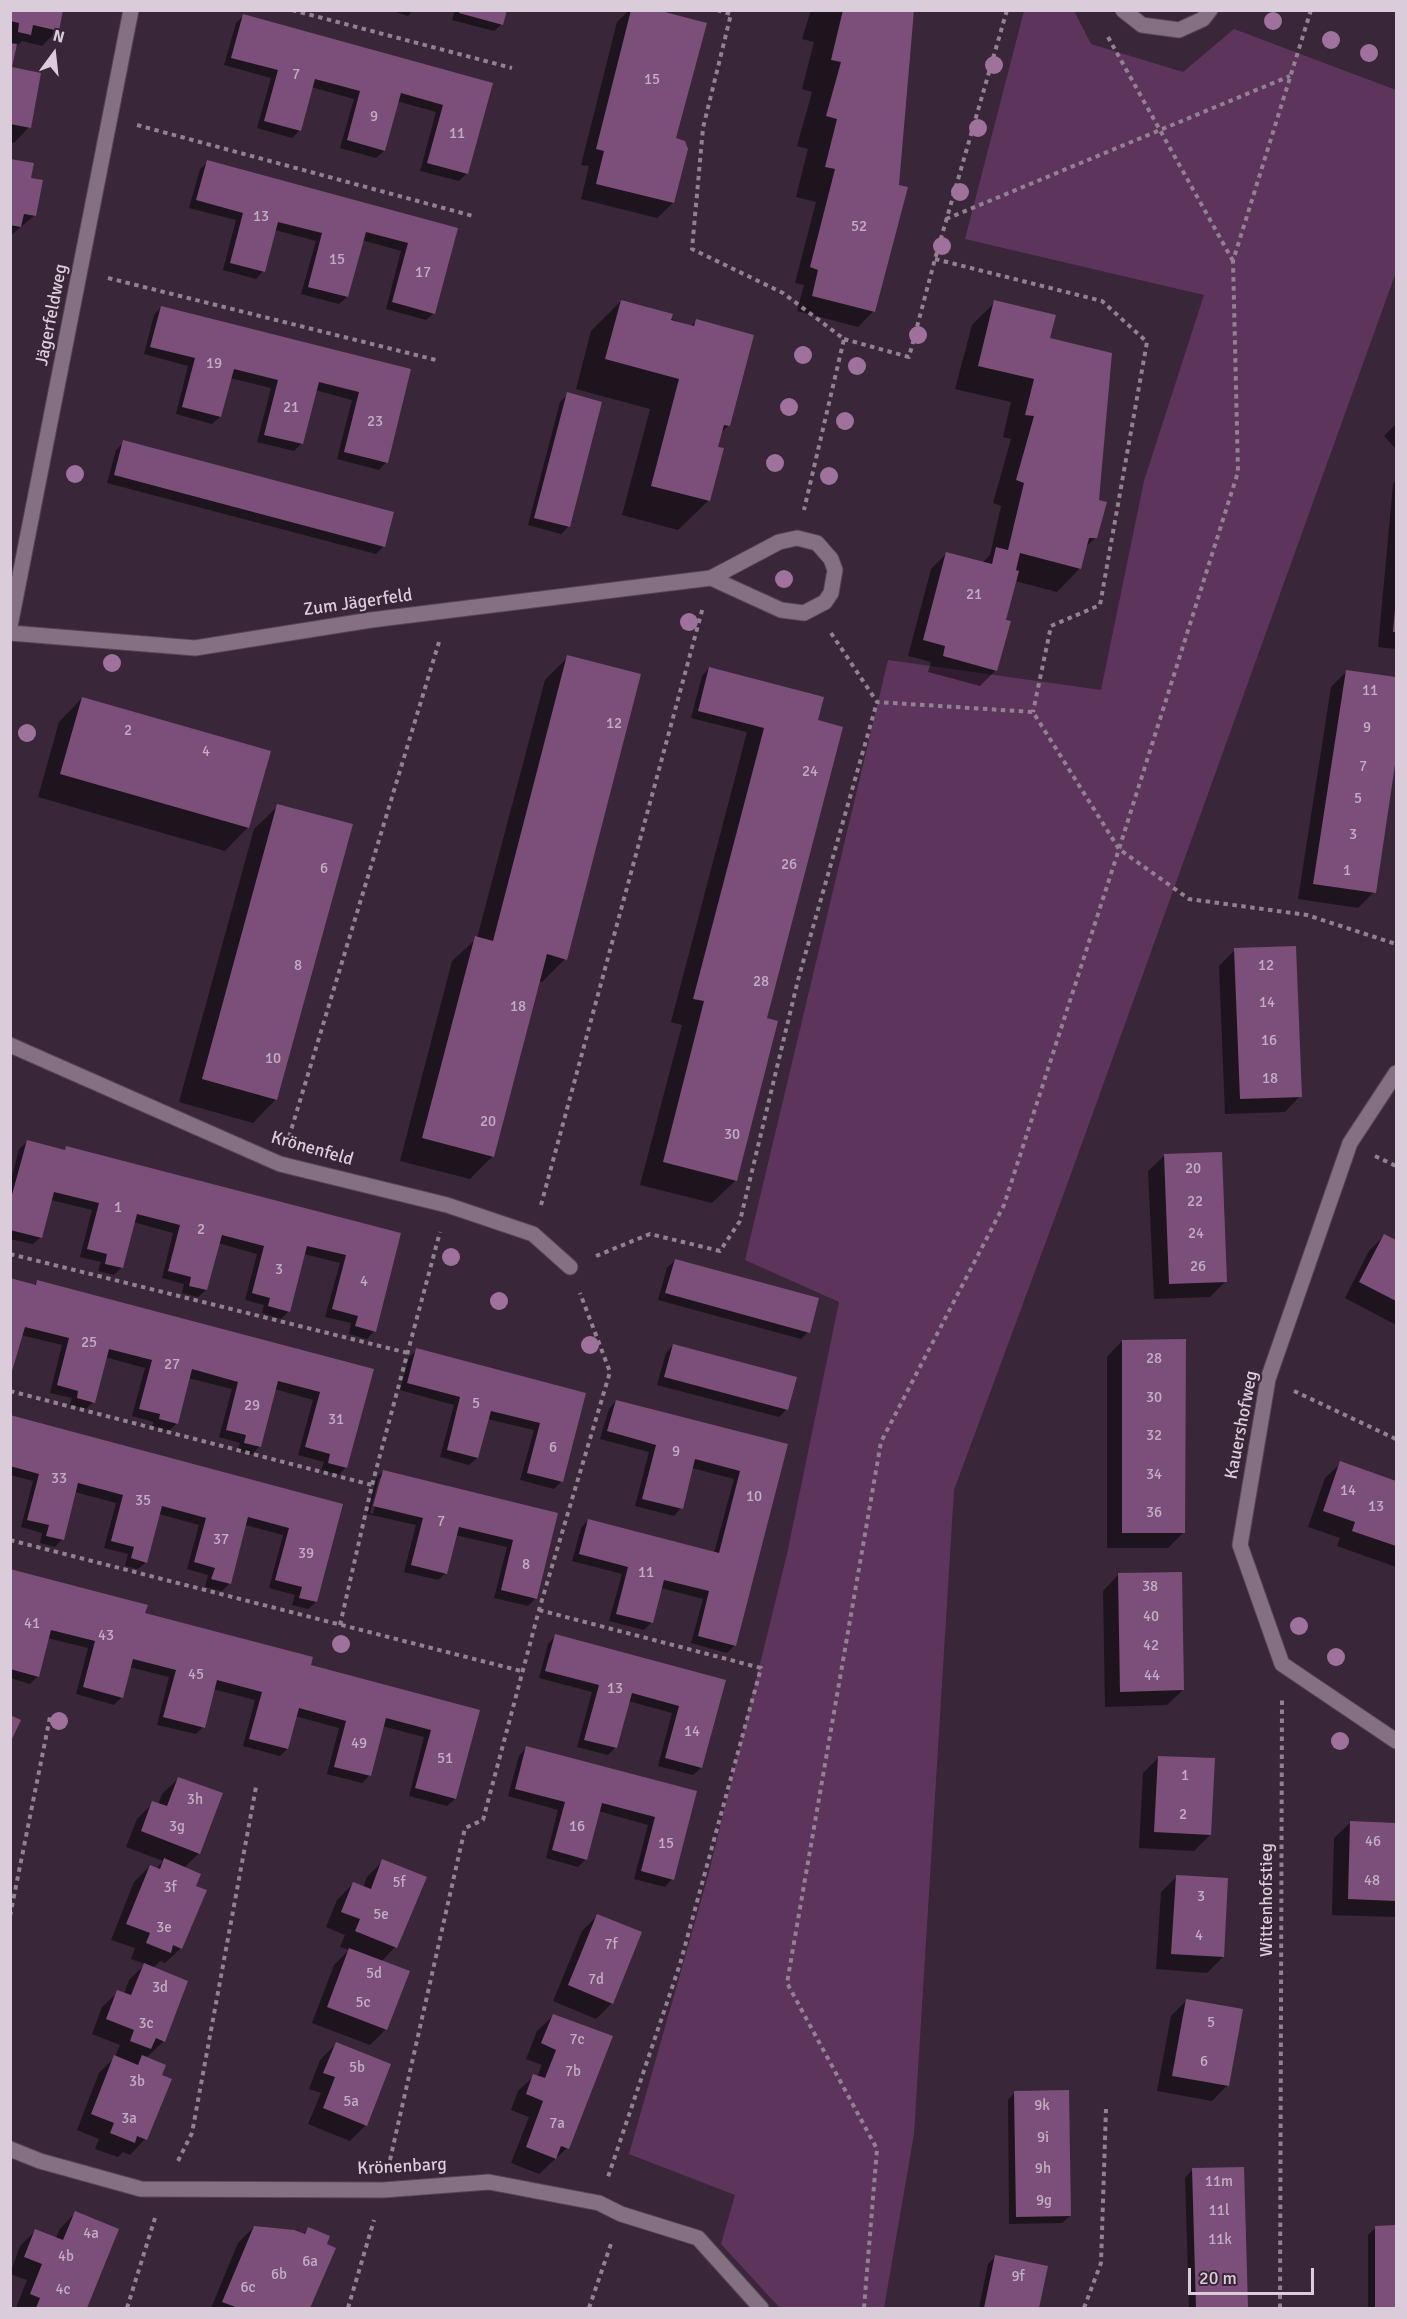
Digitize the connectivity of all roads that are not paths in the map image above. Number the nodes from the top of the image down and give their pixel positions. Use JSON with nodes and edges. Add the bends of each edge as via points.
{"nodes":[{"id":1,"x":131,"y":10,"type":"edge"},
{"id":2,"x":1124,"y":10,"type":"edge"},
{"id":3,"x":1210,"y":10,"type":"edge"},
{"id":4,"x":711,"y":578,"type":"junction"},
{"id":5,"x":10,"y":626,"type":"edge"},
{"id":6,"x":10,"y":633,"type":"edge"},
{"id":7,"x":10,"y":1045,"type":"edge"},
{"id":8,"x":1396,"y":1073,"type":"edge"},
{"id":9,"x":570,"y":1267,"type":"road end"},
{"id":10,"x":1396,"y":1741,"type":"edge"},
{"id":11,"x":10,"y":2149,"type":"edge"},
{"id":12,"x":761,"y":2308,"type":"edge"}],
"edges":[{"from":1,"to":5,"type":"street","name":"Jägerfeldweg"},
{"from":2,"to":3,"type":"street","via":[[1142,25],[1179,30],[1203,19]]},
{"from":4,"to":4,"type":"street","name":"Zum Jägerfeld","via":[[779,542],[797,538],[817,543],[835,570],[831,592],[815,609],[804,613],[781,610]]},
{"from":4,"to":6,"type":"street","name":"Zum Jägerfeld","via":[[449,610],[195,648]]},
{"from":7,"to":9,"type":"street","name":"Krönenfeld","via":[[280,1164],[447,1205],[533,1234]]},
{"from":8,"to":10,"type":"street","name":"Kauershofweg","via":[[1350,1143],[1268,1379],[1240,1545],[1282,1664]]},
{"from":11,"to":12,"type":"street","name":"Krönenbarg","via":[[141,2189],[383,2190],[489,2182],[599,2203],[621,2214],[698,2238]]}]}
